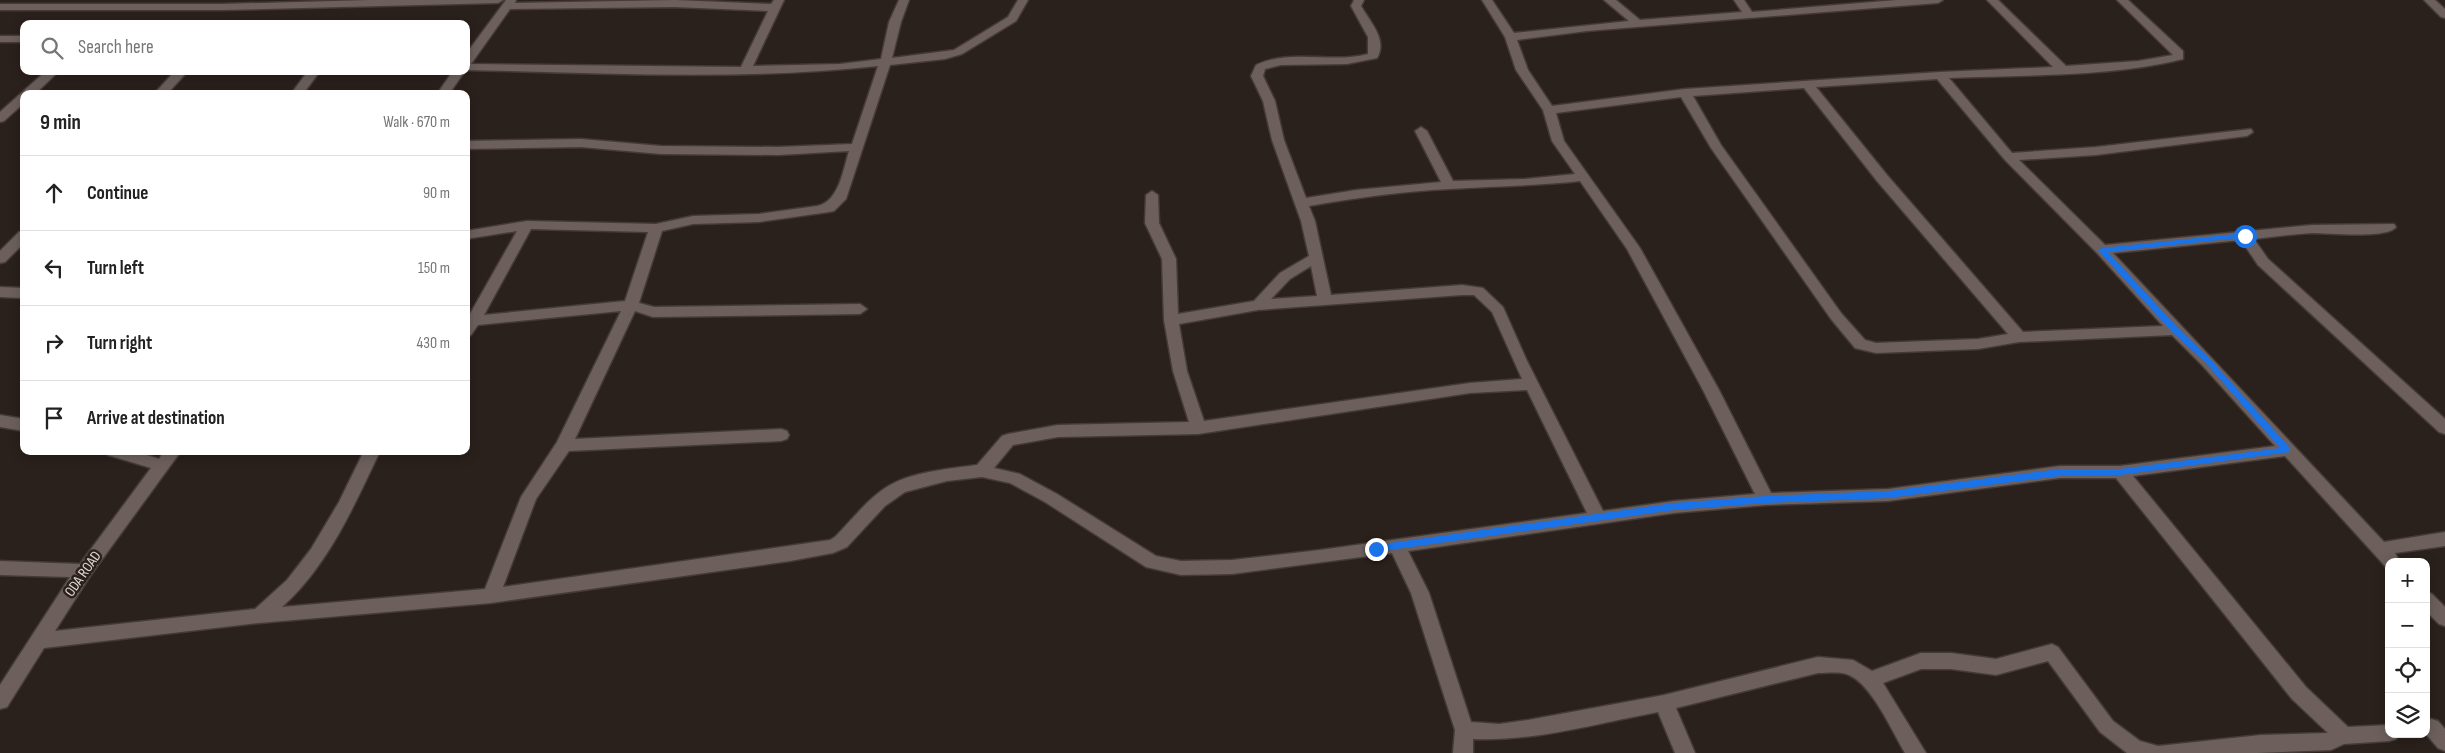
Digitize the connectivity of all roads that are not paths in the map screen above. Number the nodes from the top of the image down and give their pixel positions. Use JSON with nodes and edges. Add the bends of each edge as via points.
{"nodes":[{"id":1,"x":10,"y":0,"type":"edge"},
{"id":2,"x":656,"y":0,"type":"edge"},
{"id":3,"x":904,"y":0,"type":"edge"},
{"id":4,"x":1023,"y":0,"type":"edge"},
{"id":5,"x":1359,"y":0,"type":"edge"},
{"id":6,"x":1487,"y":0,"type":"edge"},
{"id":7,"x":1610,"y":0,"type":"edge"},
{"id":8,"x":1739,"y":0,"type":"edge"},
{"id":9,"x":1938,"y":0,"type":"edge"},
{"id":10,"x":1992,"y":0,"type":"edge"},
{"id":11,"x":2122,"y":0,"type":"edge"},
{"id":12,"x":2429,"y":0,"type":"edge"},
{"id":13,"x":418,"y":1,"type":"edge"},
{"id":14,"x":505,"y":2,"type":"edge"},
{"id":15,"x":110,"y":3,"type":"edge"},
{"id":16,"x":1875,"y":3,"type":"edge"},
{"id":17,"x":778,"y":4,"type":"edge"},
{"id":18,"x":0,"y":8,"type":"edge"},
{"id":19,"x":1749,"y":15,"type":"junction"},
{"id":20,"x":2445,"y":15,"type":"edge"},
{"id":21,"x":1632,"y":25,"type":"junction"},
{"id":22,"x":1511,"y":38,"type":"junction"},
{"id":23,"x":0,"y":39,"type":"edge"},
{"id":24,"x":20,"y":39,"type":"edge"},
{"id":25,"x":470,"y":56,"type":"edge"},
{"id":26,"x":886,"y":61,"type":"junction"},
{"id":27,"x":470,"y":68,"type":"edge"},
{"id":28,"x":745,"y":70,"type":"junction"},
{"id":29,"x":2063,"y":70,"type":"junction"},
{"id":30,"x":49,"y":75,"type":"edge"},
{"id":31,"x":178,"y":75,"type":"edge"},
{"id":32,"x":311,"y":75,"type":"edge"},
{"id":33,"x":455,"y":75,"type":"edge"},
{"id":34,"x":1940,"y":75,"type":"junction"},
{"id":35,"x":1808,"y":85,"type":"junction"},
{"id":36,"x":32,"y":90,"type":"edge"},
{"id":37,"x":164,"y":90,"type":"edge"},
{"id":38,"x":301,"y":90,"type":"edge"},
{"id":39,"x":446,"y":90,"type":"edge"},
{"id":40,"x":1685,"y":94,"type":"junction"},
{"id":41,"x":20,"y":100,"type":"edge"},
{"id":42,"x":1549,"y":110,"type":"junction"},
{"id":43,"x":0,"y":118,"type":"edge"},
{"id":44,"x":1421,"y":130,"type":"dead end"},
{"id":45,"x":2247,"y":132,"type":"dead end"},
{"id":46,"x":470,"y":145,"type":"edge"},
{"id":47,"x":857,"y":147,"type":"junction"},
{"id":48,"x":2009,"y":157,"type":"junction"},
{"id":49,"x":1584,"y":177,"type":"junction"},
{"id":50,"x":1449,"y":185,"type":"junction"},
{"id":51,"x":1152,"y":195,"type":"dead end"},
{"id":52,"x":1302,"y":203,"type":"junction"},
{"id":53,"x":527,"y":225,"type":"junction"},
{"id":54,"x":2389,"y":227,"type":"dead end"},
{"id":55,"x":656,"y":228,"type":"junction"},
{"id":56,"x":470,"y":234,"type":"edge"},
{"id":57,"x":20,"y":239,"type":"edge"},
{"id":58,"x":2249,"y":241,"type":"junction"},
{"id":59,"x":2102,"y":250,"type":"junction"},
{"id":60,"x":1315,"y":258,"type":"junction"},
{"id":61,"x":0,"y":260,"type":"edge"},
{"id":62,"x":0,"y":292,"type":"edge"},
{"id":63,"x":20,"y":293,"type":"edge"},
{"id":64,"x":1325,"y":299,"type":"junction"},
{"id":65,"x":631,"y":305,"type":"junction"},
{"id":66,"x":1258,"y":305,"type":"junction"},
{"id":67,"x":860,"y":309,"type":"dead end"},
{"id":68,"x":1171,"y":320,"type":"junction"},
{"id":69,"x":470,"y":326,"type":"edge"},
{"id":70,"x":2175,"y":330,"type":"junction"},
{"id":71,"x":2019,"y":337,"type":"junction"},
{"id":72,"x":1532,"y":384,"type":"junction"},
{"id":73,"x":0,"y":421,"type":"edge"},
{"id":74,"x":20,"y":424,"type":"edge"},
{"id":75,"x":1198,"y":428,"type":"junction"},
{"id":76,"x":2445,"y":428,"type":"edge"},
{"id":77,"x":780,"y":435,"type":"dead end"},
{"id":78,"x":564,"y":445,"type":"junction"},
{"id":79,"x":2287,"y":450,"type":"junction"},
{"id":80,"x":127,"y":455,"type":"edge"},
{"id":81,"x":170,"y":455,"type":"edge"},
{"id":82,"x":370,"y":455,"type":"edge"},
{"id":83,"x":163,"y":466,"type":"junction"},
{"id":84,"x":982,"y":470,"type":"junction"},
{"id":85,"x":2120,"y":472,"type":"junction"},
{"id":86,"x":1766,"y":499,"type":"junction"},
{"id":87,"x":1597,"y":516,"type":"junction"},
{"id":88,"x":2445,"y":538,"type":"edge"},
{"id":89,"x":1396,"y":546,"type":"junction"},
{"id":90,"x":2386,"y":556,"type":"edge"},
{"id":91,"x":0,"y":568,"type":"edge"},
{"id":92,"x":84,"y":571,"type":"junction"},
{"id":93,"x":491,"y":596,"type":"junction"},
{"id":94,"x":2430,"y":603,"type":"edge"},
{"id":95,"x":259,"y":616,"type":"junction"},
{"id":96,"x":2445,"y":618,"type":"edge"},
{"id":97,"x":38,"y":641,"type":"junction"},
{"id":98,"x":1871,"y":680,"type":"junction"},
{"id":99,"x":0,"y":701,"type":"edge"},
{"id":100,"x":1664,"y":702,"type":"junction"},
{"id":101,"x":2434,"y":727,"type":"edge"},
{"id":102,"x":1464,"y":730,"type":"junction"},
{"id":103,"x":2385,"y":732,"type":"edge"},
{"id":104,"x":2344,"y":736,"type":"junction"},
{"id":105,"x":2445,"y":742,"type":"edge"},
{"id":106,"x":1463,"y":753,"type":"edge"},
{"id":107,"x":1685,"y":753,"type":"edge"},
{"id":108,"x":1916,"y":753,"type":"edge"},
{"id":109,"x":2152,"y":753,"type":"edge"},
{"id":110,"x":2163,"y":753,"type":"edge"}],
"edges":[{"from":1,"to":18,"type":"street"},
{"from":2,"to":14,"type":"street","via":[[575,5]]},
{"from":2,"to":17,"type":"street"},
{"from":3,"to":26,"type":"street"},
{"from":4,"to":26,"type":"street","via":[[1012,19],[958,52]]},
{"from":5,"to":52,"type":"street","via":[[1356,6],[1376,43],[1373,56],[1350,61],[1273,61],[1258,71],[1278,140]]},
{"from":6,"to":22,"type":"street"},
{"from":7,"to":21,"type":"street","via":[[1635,20]]},
{"from":8,"to":19,"type":"street"},
{"from":9,"to":16,"type":"street"},
{"from":10,"to":29,"type":"street"},
{"from":11,"to":29,"type":"street","via":[[2179,53],[2179,57]]},
{"from":12,"to":20,"type":"street"},
{"from":13,"to":14,"type":"street"},
{"from":13,"to":15,"type":"street"},
{"from":14,"to":25,"type":"street"},
{"from":15,"to":18,"type":"street"},
{"from":16,"to":19,"type":"street"},
{"from":17,"to":28,"type":"street"},
{"from":19,"to":21,"type":"street"},
{"from":21,"to":22,"type":"street"},
{"from":22,"to":42,"type":"street","via":[[1522,70]]},
{"from":23,"to":24,"type":"street"},
{"from":26,"to":28,"type":"street","via":[[840,67]]},
{"from":26,"to":47,"type":"street"},
{"from":27,"to":28,"type":"street"},
{"from":29,"to":34,"type":"street"},
{"from":30,"to":36,"type":"street"},
{"from":31,"to":37,"type":"street"},
{"from":32,"to":38,"type":"street"},
{"from":33,"to":39,"type":"street"},
{"from":34,"to":35,"type":"street"},
{"from":34,"to":48,"type":"street"},
{"from":35,"to":40,"type":"street"},
{"from":35,"to":71,"type":"street","via":[[1882,178]]},
{"from":40,"to":42,"type":"street"},
{"from":40,"to":71,"type":"street","via":[[1714,146],[1836,316],[1860,344],[1876,348],[1978,344]]},
{"from":41,"to":43,"type":"street"},
{"from":42,"to":49,"type":"street","via":[[1558,141]]},
{"from":44,"to":50,"type":"street"},
{"from":45,"to":48,"type":"street","via":[[2096,151]]},
{"from":46,"to":47,"type":"street","via":[[581,143],[661,150],[768,151]]},
{"from":47,"to":55,"type":"street","via":[[839,199],[828,208],[759,218],[693,220]]},
{"from":48,"to":59,"type":"street"},
{"from":49,"to":50,"type":"street"},
{"from":49,"to":86,"type":"street","via":[[1633,248]]},
{"from":50,"to":52,"type":"street"},
{"from":51,"to":68,"type":"street","via":[[1152,223],[1169,260]]},
{"from":52,"to":60,"type":"street"},
{"from":53,"to":55,"type":"street"},
{"from":53,"to":56,"type":"street"},
{"from":53,"to":69,"type":"street"},
{"from":54,"to":58,"type":"street","via":[[2312,229]]},
{"from":55,"to":65,"type":"street"},
{"from":57,"to":61,"type":"street"},
{"from":58,"to":59,"type":"street","via":[[2227,238]]},
{"from":58,"to":76,"type":"street","via":[[2263,262]]},
{"from":59,"to":70,"type":"street"},
{"from":60,"to":64,"type":"street"},
{"from":60,"to":66,"type":"street","via":[[1285,276]]},
{"from":62,"to":63,"type":"street"},
{"from":64,"to":66,"type":"street"},
{"from":64,"to":72,"type":"street","via":[[1478,291],[1498,310]]},
{"from":65,"to":67,"type":"street","via":[[653,312]]},
{"from":65,"to":69,"type":"street"},
{"from":65,"to":78,"type":"street"},
{"from":66,"to":68,"type":"street"},
{"from":68,"to":75,"type":"street","via":[[1180,371]]},
{"from":70,"to":71,"type":"street"},
{"from":70,"to":79,"type":"street","via":[[2208,360]]},
{"from":72,"to":75,"type":"street","via":[[1470,388]]},
{"from":72,"to":87,"type":"street"},
{"from":73,"to":74,"type":"street"},
{"from":75,"to":84,"type":"street","via":[[1058,431],[1008,440]]},
{"from":77,"to":78,"type":"street"},
{"from":78,"to":93,"type":"street","via":[[529,497]]},
{"from":79,"to":85,"type":"street"},
{"from":79,"to":90,"type":"street"},
{"from":80,"to":83,"type":"street"},
{"from":81,"to":83,"type":"street","name":"ODA ROAD"},
{"from":82,"to":95,"type":"street","via":[[331,533],[312,562],[292,587]]},
{"from":83,"to":92,"type":"street","name":"ODA ROAD"},
{"from":84,"to":89,"type":"street","via":[[1014,478],[1029,486],[1152,562],[1181,568],[1320,558]]},
{"from":84,"to":93,"type":"street","via":[[900,488],[879,502],[851,534],[833,546]]},
{"from":85,"to":86,"type":"street","via":[[2060,472],[1888,495]]},
{"from":85,"to":104,"type":"street","via":[[2293,686]]},
{"from":86,"to":87,"type":"street"},
{"from":87,"to":89,"type":"street"},
{"from":88,"to":90,"type":"street"},
{"from":89,"to":102,"type":"street","via":[[1420,593]]},
{"from":91,"to":92,"type":"street"},
{"from":92,"to":97,"type":"street","name":"ODA ROAD"},
{"from":93,"to":95,"type":"street"},
{"from":94,"to":96,"type":"street"},
{"from":95,"to":97,"type":"street"},
{"from":97,"to":99,"type":"street","name":"ODA ROAD"},
{"from":98,"to":100,"type":"street","via":[[1853,668],[1818,666]]},
{"from":98,"to":108,"type":"street"},
{"from":98,"to":109,"type":"street","via":[[1921,661],[1996,667],[2052,652],[2098,716],[2115,734],[2141,751]]},
{"from":100,"to":102,"type":"street","via":[[1528,728],[1499,732]]},
{"from":100,"to":107,"type":"street"},
{"from":101,"to":105,"type":"street"},
{"from":102,"to":106,"type":"street"},
{"from":103,"to":104,"type":"street"},
{"from":104,"to":110,"type":"street","via":[[2331,742],[2261,744]]}]}
